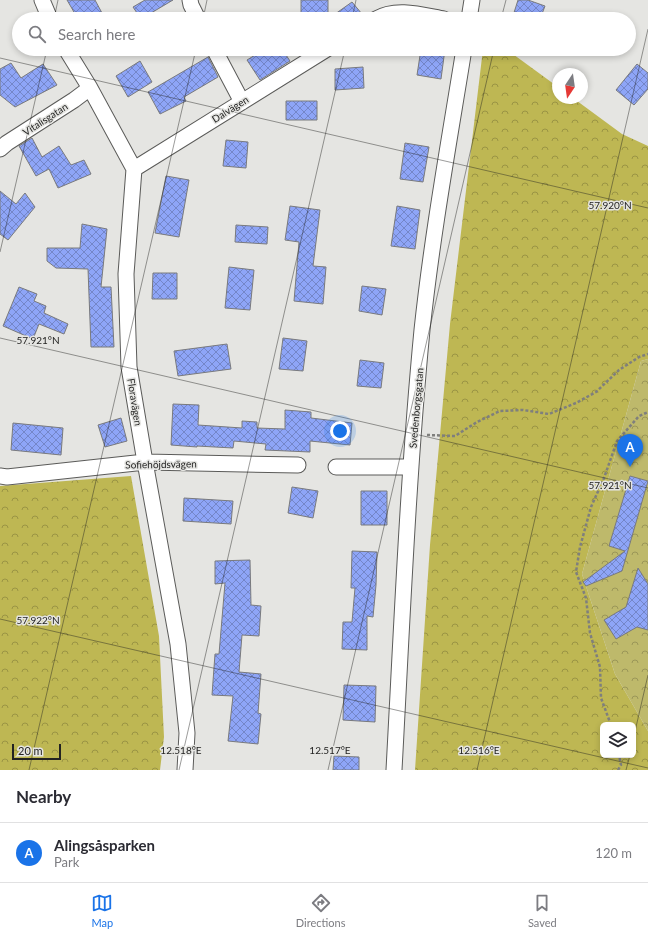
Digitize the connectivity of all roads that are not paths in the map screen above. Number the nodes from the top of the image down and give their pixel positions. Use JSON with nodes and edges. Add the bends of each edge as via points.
{"nodes":[{"id":1,"x":42,"y":0,"type":"edge"},
{"id":2,"x":190,"y":0,"type":"edge"},
{"id":3,"x":472,"y":0,"type":"edge"},
{"id":4,"x":47,"y":12,"type":"edge"},
{"id":5,"x":194,"y":12,"type":"edge"},
{"id":6,"x":470,"y":12,"type":"edge"},
{"id":7,"x":70,"y":56,"type":"edge"},
{"id":8,"x":218,"y":56,"type":"edge"},
{"id":9,"x":316,"y":56,"type":"edge"},
{"id":10,"x":463,"y":56,"type":"edge"},
{"id":11,"x":90,"y":88,"type":"junction"},
{"id":12,"x":242,"y":102,"type":"junction"},
{"id":13,"x":0,"y":149,"type":"edge"},
{"id":14,"x":134,"y":169,"type":"junction"},
{"id":15,"x":144,"y":462,"type":"junction"},
{"id":16,"x":298,"y":465,"type":"dead end"},
{"id":17,"x":336,"y":467,"type":"dead end"},
{"id":18,"x":411,"y":467,"type":"junction"},
{"id":19,"x":0,"y":476,"type":"edge"},
{"id":20,"x":185,"y":770,"type":"edge"},
{"id":21,"x":394,"y":770,"type":"edge"}],
"edges":[{"from":1,"to":4,"type":"street"},
{"from":2,"to":5,"type":"street"},
{"from":3,"to":6,"type":"street"},
{"from":7,"to":11,"type":"street"},
{"from":8,"to":12,"type":"street"},
{"from":9,"to":12,"type":"street","name":"Dalvägen"},
{"from":10,"to":18,"type":"street","name":"Svedenborgsgatan","via":[[436,219],[424,313]]},
{"from":11,"to":13,"type":"street","name":"Vitalisgatan"},
{"from":11,"to":14,"type":"street"},
{"from":12,"to":14,"type":"street","name":"Dalvägen"},
{"from":14,"to":15,"type":"street","name":"Floravägen","via":[[126,274],[129,368]]},
{"from":15,"to":16,"type":"street","name":"Sofiehöjdsvägen"},
{"from":15,"to":19,"type":"street","name":"Sofiehöjdsvägen"},
{"from":15,"to":20,"type":"street","name":"Floravägen","via":[[178,644],[188,733]]},
{"from":17,"to":18,"type":"street"},
{"from":18,"to":21,"type":"street","name":"Svedenborgsgatan"}]}
